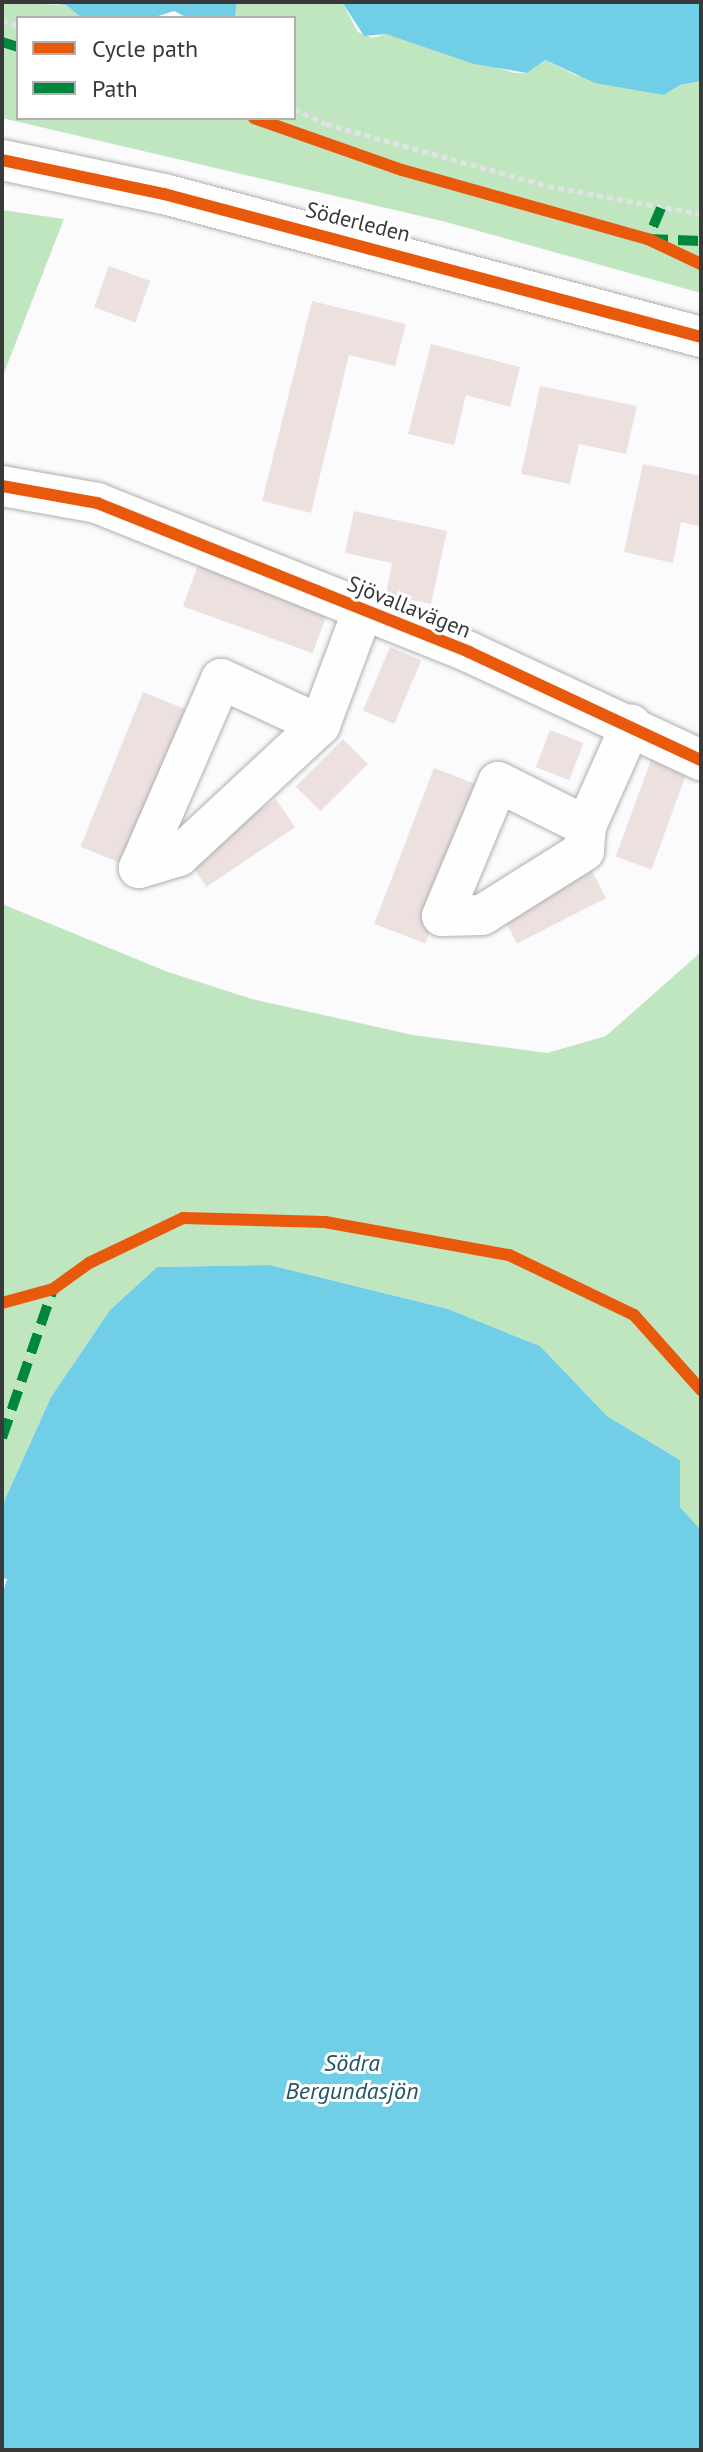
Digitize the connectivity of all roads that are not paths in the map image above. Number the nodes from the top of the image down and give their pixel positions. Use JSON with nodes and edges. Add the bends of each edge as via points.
{"nodes":[{"id":1,"x":2,"y":160,"type":"edge"},
{"id":2,"x":701,"y":337,"type":"edge"},
{"id":3,"x":2,"y":486,"type":"edge"},
{"id":4,"x":363,"y":610,"type":"junction"},
{"id":5,"x":320,"y":725,"type":"junction"},
{"id":6,"x":631,"y":725,"type":"junction"},
{"id":7,"x":701,"y":760,"type":"edge"},
{"id":8,"x":586,"y":826,"type":"dead end"}],
"edges":[{"from":1,"to":2,"type":"street","name":"Söderleden","via":[[175,196]]},
{"from":3,"to":4,"type":"street","name":"Sjövallavägen","via":[[97,503]]},
{"from":4,"to":5,"type":"street"},
{"from":4,"to":6,"type":"street","name":"Sjövallavägen"},
{"from":5,"to":5,"type":"street","via":[[221,679],[139,868],[179,856]]},
{"from":6,"to":7,"type":"street","name":"Sjövallavägen"},
{"from":6,"to":8,"type":"street"}]}
